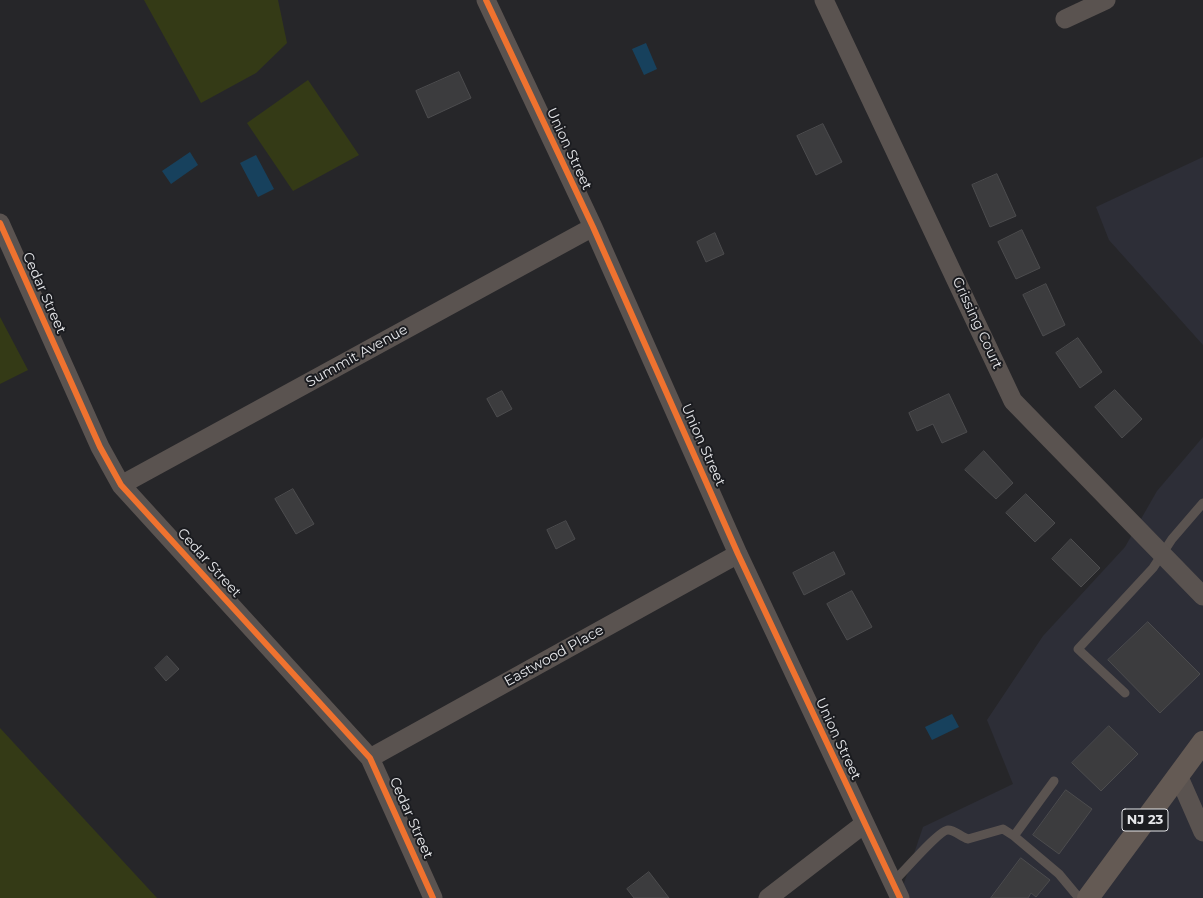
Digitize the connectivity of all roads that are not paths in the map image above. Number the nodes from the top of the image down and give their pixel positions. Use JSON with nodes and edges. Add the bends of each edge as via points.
{"nodes":[{"id":1,"x":486,"y":0,"type":"edge"},
{"id":2,"x":824,"y":0,"type":"edge"},
{"id":3,"x":1106,"y":0,"type":"edge"},
{"id":4,"x":1065,"y":18,"type":"dead end"},
{"id":5,"x":0,"y":223,"type":"edge"},
{"id":6,"x":593,"y":227,"type":"junction"},
{"id":7,"x":121,"y":485,"type":"junction"},
{"id":8,"x":1203,"y":503,"type":"edge"},
{"id":9,"x":738,"y":554,"type":"junction"},
{"id":10,"x":1162,"y":554,"type":"junction"},
{"id":11,"x":1203,"y":596,"type":"edge"},
{"id":12,"x":1125,"y":693,"type":"dead end"},
{"id":13,"x":1203,"y":742,"type":"edge"},
{"id":14,"x":370,"y":758,"type":"junction"},
{"id":15,"x":1178,"y":775,"type":"junction"},
{"id":16,"x":1054,"y":780,"type":"dead end"},
{"id":17,"x":864,"y":824,"type":"junction"},
{"id":18,"x":1203,"y":832,"type":"edge"},
{"id":19,"x":1014,"y":836,"type":"junction"},
{"id":20,"x":896,"y":890,"type":"edge"},
{"id":21,"x":433,"y":898,"type":"edge"},
{"id":22,"x":768,"y":898,"type":"edge"},
{"id":23,"x":1079,"y":898,"type":"edge"},
{"id":24,"x":1088,"y":898,"type":"edge"}],
"edges":[{"from":1,"to":6,"type":"street","name":"Union Street"},
{"from":2,"to":10,"type":"street","name":"Grissing Court","via":[[1013,401]]},
{"from":3,"to":4,"type":"street"},
{"from":5,"to":7,"type":"street","name":"Cedar Street","via":[[100,447]]},
{"from":6,"to":7,"type":"street","name":"Summit Avenue"},
{"from":6,"to":9,"type":"street","name":"Union Street"},
{"from":7,"to":14,"type":"street","name":"Cedar Street"},
{"from":8,"to":10,"type":"lane"},
{"from":9,"to":14,"type":"street","name":"Eastwood Place"},
{"from":9,"to":17,"type":"street","name":"Union Street"},
{"from":10,"to":11,"type":"street","name":"Grissing Court"},
{"from":10,"to":12,"type":"lane","via":[[1153,568],[1078,649]]},
{"from":13,"to":15,"type":"main road","number":"NJ 23"},
{"from":14,"to":21,"type":"street","name":"Cedar Street"},
{"from":15,"to":18,"type":"street"},
{"from":15,"to":24,"type":"main road","number":"NJ 23"},
{"from":16,"to":19,"type":"lane"},
{"from":17,"to":20,"type":"street","name":"Union Street"},
{"from":17,"to":22,"type":"street"},
{"from":19,"to":20,"type":"lane","via":[[1003,828],[968,838],[952,831],[944,831],[938,835]]},
{"from":19,"to":23,"type":"lane","via":[[1059,874]]}]}
